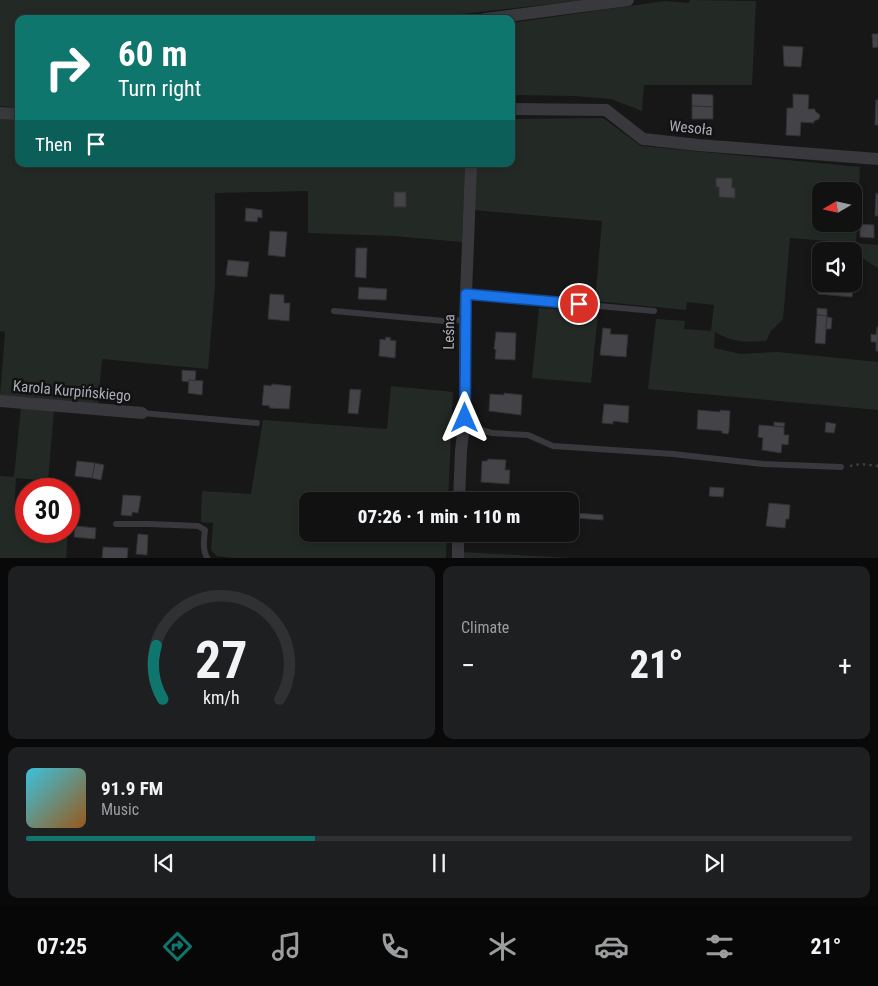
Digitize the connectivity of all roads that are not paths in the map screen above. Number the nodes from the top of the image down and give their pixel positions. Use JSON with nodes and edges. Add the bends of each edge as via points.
{"nodes":[{"id":1,"x":628,"y":0,"type":"edge"},
{"id":2,"x":515,"y":15,"type":"edge"},
{"id":3,"x":515,"y":109,"type":"edge"},
{"id":4,"x":0,"y":113,"type":"edge"},
{"id":5,"x":15,"y":114,"type":"edge"},
{"id":6,"x":878,"y":159,"type":"edge"},
{"id":7,"x":471,"y":167,"type":"edge"},
{"id":8,"x":466,"y":294,"type":"junction"},
{"id":9,"x":334,"y":311,"type":"dead end"},
{"id":10,"x":654,"y":311,"type":"dead end"},
{"id":11,"x":465,"y":320,"type":"junction"},
{"id":12,"x":0,"y":401,"type":"edge"},
{"id":13,"x":142,"y":413,"type":"joint"},
{"id":14,"x":465,"y":418,"type":"junction"},
{"id":15,"x":257,"y":423,"type":"dead end"},
{"id":16,"x":841,"y":467,"type":"road end"},
{"id":17,"x":459,"y":492,"type":"edge"},
{"id":18,"x":116,"y":524,"type":"dead end"},
{"id":19,"x":458,"y":542,"type":"edge"},
{"id":20,"x":208,"y":558,"type":"edge"},
{"id":21,"x":458,"y":558,"type":"edge"}],
"edges":[{"from":1,"to":2,"type":"street"},
{"from":3,"to":6,"type":"street","name":"Wesoła","via":[[606,110],[643,139]]},
{"from":4,"to":5,"type":"street"},
{"from":7,"to":8,"type":"street","name":"Leśna"},
{"from":8,"to":10,"type":"lane"},
{"from":8,"to":11,"type":"street","name":"Leśna"},
{"from":9,"to":11,"type":"lane"},
{"from":11,"to":14,"type":"street","name":"Leśna"},
{"from":12,"to":13,"type":"street","name":"Karola Kurpińskiego"},
{"from":13,"to":15,"type":"lane"},
{"from":14,"to":16,"type":"lane","via":[[478,429],[528,435],[552,446],[763,464]]},
{"from":14,"to":17,"type":"street","name":"Leśna"},
{"from":18,"to":20,"type":"lane","via":[[198,526],[205,530],[204,548]]},
{"from":19,"to":21,"type":"street"}]}
